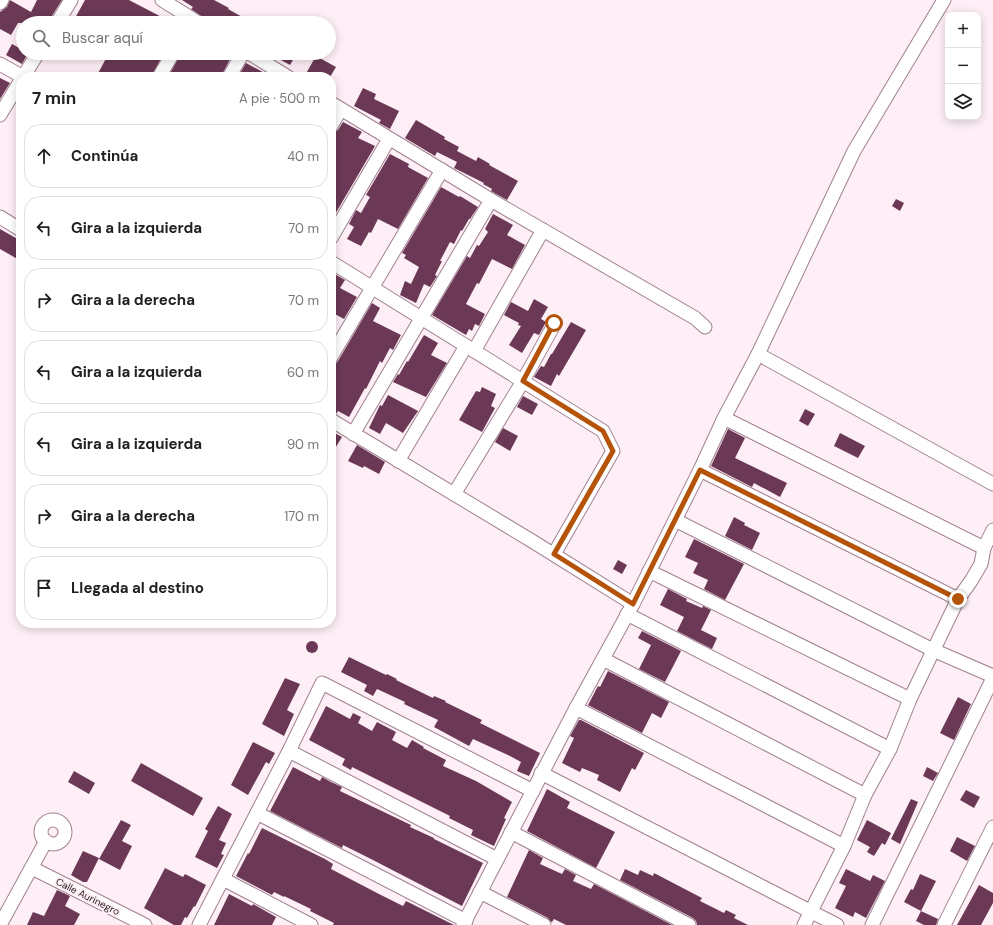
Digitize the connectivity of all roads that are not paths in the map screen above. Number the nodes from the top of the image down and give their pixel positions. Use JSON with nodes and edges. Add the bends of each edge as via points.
{"nodes":[{"id":1,"x":2,"y":0,"type":"edge"},
{"id":2,"x":71,"y":0,"type":"edge"},
{"id":3,"x":162,"y":0,"type":"edge"},
{"id":4,"x":944,"y":0,"type":"edge"},
{"id":5,"x":0,"y":3,"type":"edge"},
{"id":6,"x":61,"y":16,"type":"edge"},
{"id":7,"x":186,"y":16,"type":"edge"},
{"id":8,"x":34,"y":60,"type":"edge"},
{"id":9,"x":169,"y":60,"type":"edge"},
{"id":10,"x":240,"y":60,"type":"edge"},
{"id":11,"x":260,"y":60,"type":"edge"},
{"id":12,"x":0,"y":64,"type":"edge"},
{"id":13,"x":26,"y":72,"type":"edge"},
{"id":14,"x":162,"y":72,"type":"edge"},
{"id":15,"x":232,"y":72,"type":"edge"},
{"id":16,"x":280,"y":72,"type":"edge"},
{"id":17,"x":16,"y":73,"type":"edge"},
{"id":18,"x":16,"y":88,"type":"edge"},
{"id":19,"x":336,"y":106,"type":"edge"},
{"id":20,"x":0,"y":115,"type":"edge"},
{"id":21,"x":389,"y":138,"type":"junction"},
{"id":22,"x":442,"y":170,"type":"junction"},
{"id":23,"x":491,"y":200,"type":"junction"},
{"id":24,"x":0,"y":217,"type":"edge"},
{"id":25,"x":16,"y":227,"type":"edge"},
{"id":26,"x":336,"y":229,"type":"edge"},
{"id":27,"x":542,"y":230,"type":"junction"},
{"id":28,"x":336,"y":265,"type":"edge"},
{"id":29,"x":372,"y":288,"type":"junction"},
{"id":30,"x":421,"y":319,"type":"junction"},
{"id":31,"x":554,"y":323,"type":"dead end"},
{"id":32,"x":705,"y":327,"type":"dead end"},
{"id":33,"x":336,"y":349,"type":"edge"},
{"id":34,"x":470,"y":349,"type":"junction"},
{"id":35,"x":758,"y":354,"type":"junction"},
{"id":36,"x":523,"y":381,"type":"junction"},
{"id":37,"x":724,"y":418,"type":"junction"},
{"id":38,"x":336,"y":423,"type":"edge"},
{"id":39,"x":353,"y":434,"type":"junction"},
{"id":40,"x":398,"y":461,"type":"junction"},
{"id":41,"x":700,"y":470,"type":"junction"},
{"id":42,"x":993,"y":484,"type":"edge"},
{"id":43,"x":454,"y":494,"type":"junction"},
{"id":44,"x":675,"y":520,"type":"junction"},
{"id":45,"x":993,"y":530,"type":"edge"},
{"id":46,"x":984,"y":548,"type":"junction"},
{"id":47,"x":554,"y":554,"type":"junction"},
{"id":48,"x":649,"y":571,"type":"junction"},
{"id":49,"x":958,"y":599,"type":"junction"},
{"id":50,"x":630,"y":609,"type":"junction"},
{"id":51,"x":934,"y":650,"type":"junction"},
{"id":52,"x":603,"y":659,"type":"junction"},
{"id":53,"x":993,"y":677,"type":"edge"},
{"id":54,"x":910,"y":700,"type":"junction"},
{"id":55,"x":576,"y":708,"type":"junction"},
{"id":56,"x":890,"y":749,"type":"junction"},
{"id":57,"x":289,"y":751,"type":"junction"},
{"id":58,"x":541,"y":773,"type":"junction"},
{"id":59,"x":533,"y":791,"type":"junction"},
{"id":60,"x":866,"y":795,"type":"junction"},
{"id":61,"x":257,"y":813,"type":"junction"},
{"id":62,"x":993,"y":827,"type":"edge"},
{"id":63,"x":511,"y":832,"type":"junction"},
{"id":64,"x":46,"y":841,"type":"dead end"},
{"id":65,"x":844,"y":846,"type":"junction"},
{"id":66,"x":498,"y":859,"type":"junction"},
{"id":67,"x":32,"y":868,"type":"junction"},
{"id":68,"x":222,"y":879,"type":"junction"},
{"id":69,"x":480,"y":892,"type":"junction"},
{"id":70,"x":811,"y":911,"type":"junction"},
{"id":71,"x":465,"y":923,"type":"edge"},
{"id":72,"x":0,"y":925,"type":"edge"},
{"id":73,"x":145,"y":925,"type":"edge"},
{"id":74,"x":199,"y":925,"type":"edge"},
{"id":75,"x":311,"y":925,"type":"edge"},
{"id":76,"x":544,"y":925,"type":"edge"},
{"id":77,"x":689,"y":925,"type":"edge"},
{"id":78,"x":804,"y":925,"type":"edge"},
{"id":79,"x":837,"y":925,"type":"edge"},
{"id":80,"x":872,"y":925,"type":"edge"},
{"id":81,"x":944,"y":925,"type":"edge"}],
"edges":[{"from":1,"to":5,"type":"street"},
{"from":2,"to":6,"type":"street"},
{"from":3,"to":7,"type":"street"},
{"from":4,"to":35,"type":"street","via":[[854,151]]},
{"from":8,"to":13,"type":"street"},
{"from":9,"to":14,"type":"street"},
{"from":10,"to":15,"type":"street"},
{"from":11,"to":16,"type":"street"},
{"from":12,"to":17,"type":"street"},
{"from":18,"to":20,"type":"street"},
{"from":19,"to":21,"type":"street"},
{"from":21,"to":22,"type":"street"},
{"from":21,"to":26,"type":"street"},
{"from":22,"to":23,"type":"street"},
{"from":22,"to":29,"type":"street"},
{"from":23,"to":27,"type":"street"},
{"from":23,"to":30,"type":"street"},
{"from":24,"to":25,"type":"street"},
{"from":27,"to":32,"type":"street","via":[[695,318]]},
{"from":27,"to":34,"type":"street"},
{"from":28,"to":29,"type":"street"},
{"from":29,"to":30,"type":"street"},
{"from":29,"to":33,"type":"street"},
{"from":30,"to":34,"type":"street"},
{"from":30,"to":39,"type":"street"},
{"from":31,"to":36,"type":"street"},
{"from":34,"to":36,"type":"street"},
{"from":34,"to":40,"type":"street"},
{"from":35,"to":37,"type":"street"},
{"from":35,"to":42,"type":"street"},
{"from":36,"to":43,"type":"street"},
{"from":36,"to":47,"type":"street","via":[[603,431],[613,451]]},
{"from":37,"to":41,"type":"street"},
{"from":37,"to":46,"type":"street"},
{"from":38,"to":39,"type":"street"},
{"from":39,"to":40,"type":"street"},
{"from":40,"to":43,"type":"street"},
{"from":41,"to":44,"type":"street"},
{"from":41,"to":49,"type":"street"},
{"from":43,"to":47,"type":"street"},
{"from":44,"to":48,"type":"street"},
{"from":44,"to":51,"type":"street"},
{"from":45,"to":46,"type":"street"},
{"from":46,"to":49,"type":"street","via":[[981,564]]},
{"from":47,"to":50,"type":"street"},
{"from":48,"to":50,"type":"street"},
{"from":48,"to":54,"type":"street"},
{"from":49,"to":51,"type":"street"},
{"from":50,"to":52,"type":"street"},
{"from":50,"to":56,"type":"street"},
{"from":51,"to":53,"type":"street"},
{"from":51,"to":54,"type":"street"},
{"from":52,"to":55,"type":"street"},
{"from":52,"to":60,"type":"street"},
{"from":53,"to":80,"type":"street"},
{"from":54,"to":56,"type":"street"},
{"from":55,"to":58,"type":"street"},
{"from":55,"to":65,"type":"street"},
{"from":56,"to":60,"type":"street"},
{"from":57,"to":59,"type":"street","via":[[322,683]]},
{"from":57,"to":61,"type":"street"},
{"from":57,"to":66,"type":"street"},
{"from":58,"to":59,"type":"street"},
{"from":58,"to":70,"type":"street"},
{"from":59,"to":63,"type":"street"},
{"from":60,"to":65,"type":"street"},
{"from":61,"to":68,"type":"street"},
{"from":61,"to":71,"type":"street"},
{"from":62,"to":81,"type":"street"},
{"from":63,"to":66,"type":"street"},
{"from":63,"to":77,"type":"street"},
{"from":64,"to":67,"type":"street"},
{"from":65,"to":70,"type":"street"},
{"from":66,"to":69,"type":"street"},
{"from":67,"to":72,"type":"street"},
{"from":67,"to":73,"type":"street","name":"Calle Aurinegro"},
{"from":68,"to":74,"type":"street"},
{"from":68,"to":75,"type":"street"},
{"from":69,"to":71,"type":"street"},
{"from":69,"to":76,"type":"street"},
{"from":70,"to":78,"type":"street"},
{"from":70,"to":79,"type":"street"}]}
